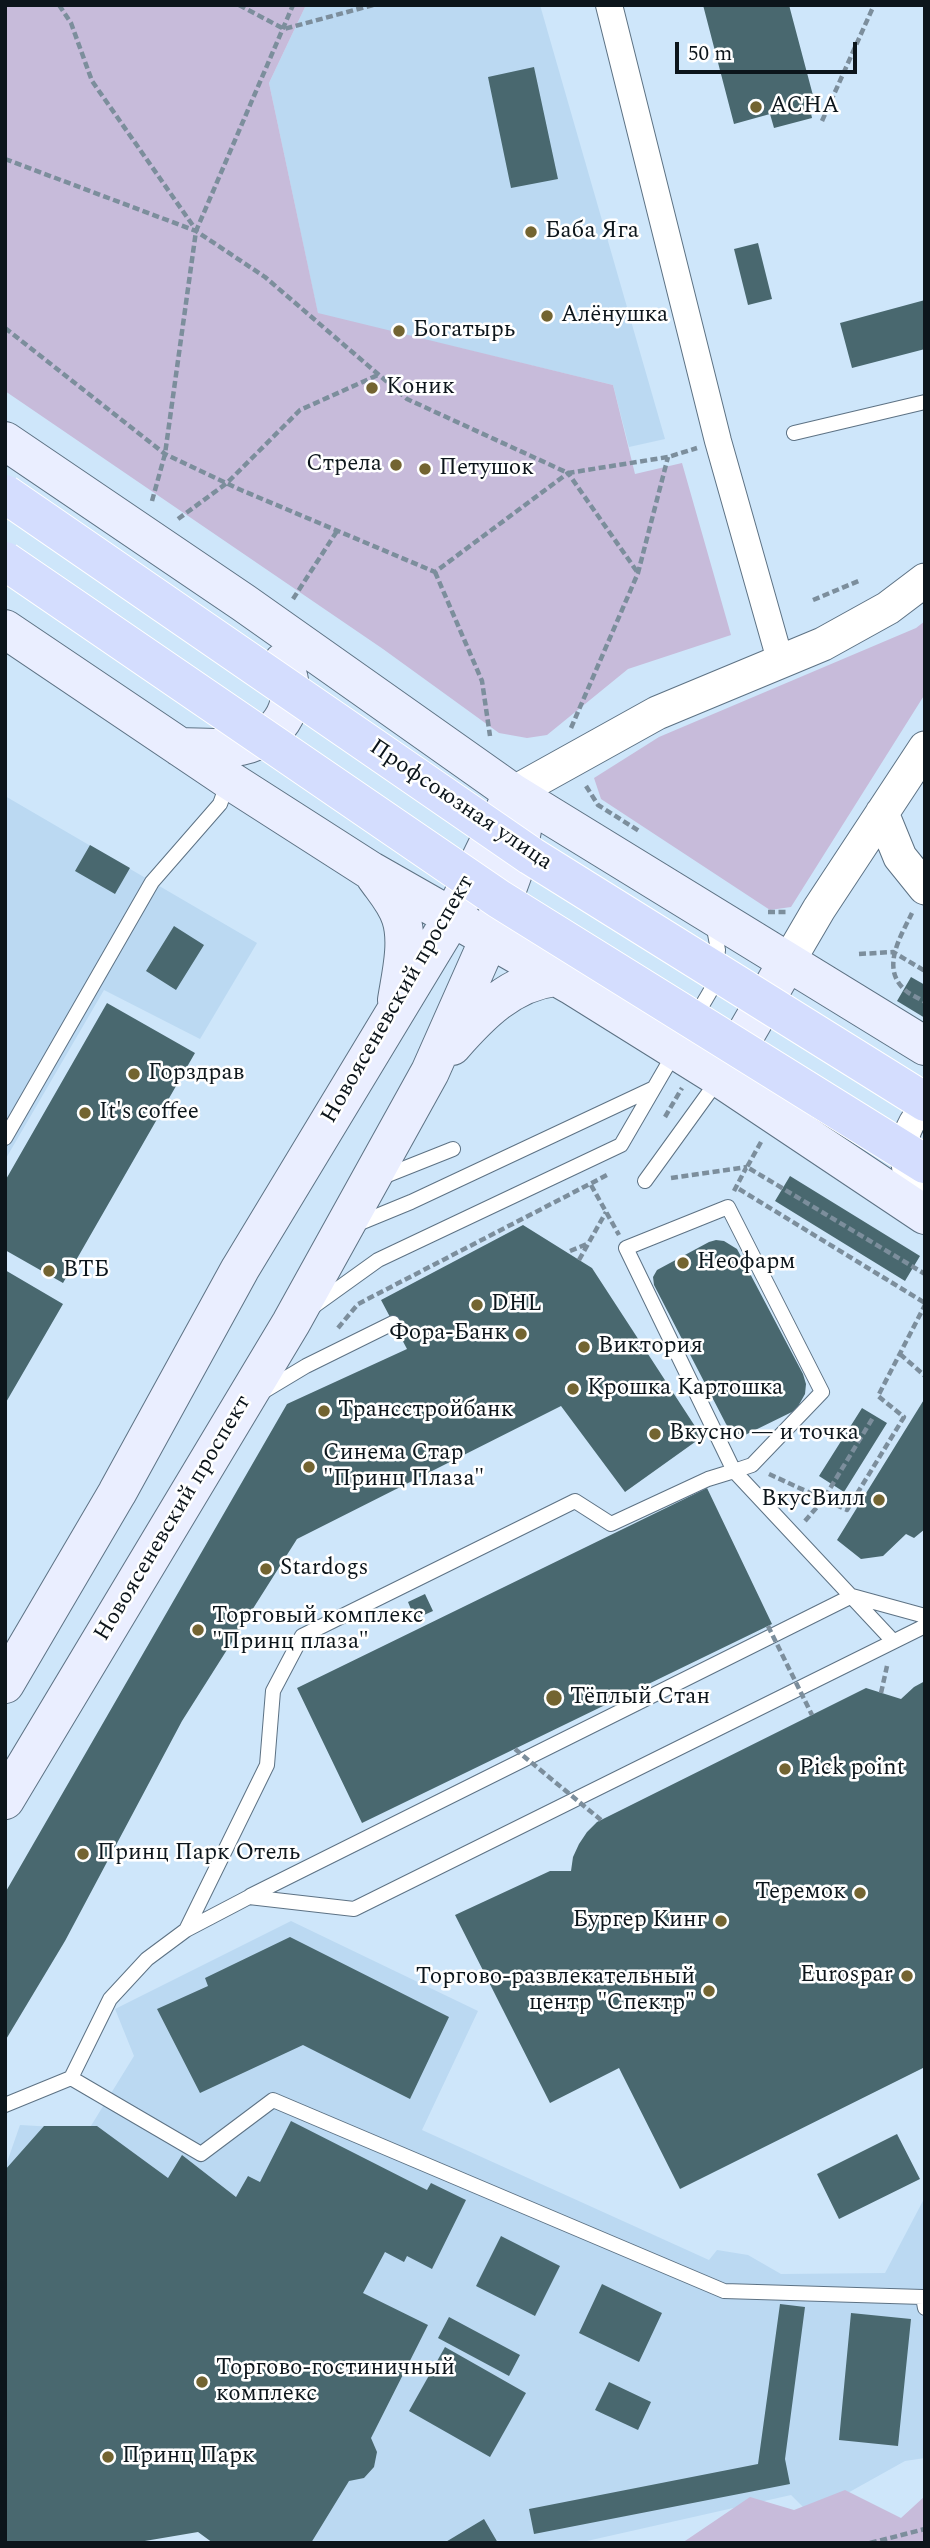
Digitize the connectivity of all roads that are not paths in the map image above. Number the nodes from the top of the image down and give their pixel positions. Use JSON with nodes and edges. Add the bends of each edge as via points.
{"nodes":[{"id":1,"x":609,"y":5,"type":"edge"},
{"id":2,"x":925,"y":402,"type":"edge"},
{"id":3,"x":794,"y":433,"type":"dead end"},
{"id":4,"x":5,"y":441,"type":"edge"},
{"id":5,"x":5,"y":495,"type":"edge"},
{"id":6,"x":5,"y":561,"type":"edge"},
{"id":7,"x":925,"y":580,"type":"edge"},
{"id":8,"x":244,"y":603,"type":"junction"},
{"id":9,"x":5,"y":629,"type":"edge"},
{"id":10,"x":780,"y":660,"type":"junction"},
{"id":11,"x":180,"y":747,"type":"junction"},
{"id":12,"x":925,"y":748,"type":"edge"},
{"id":13,"x":229,"y":780,"type":"junction"},
{"id":14,"x":513,"y":793,"type":"junction"},
{"id":15,"x":882,"y":813,"type":"junction"},
{"id":16,"x":371,"y":871,"type":"junction"},
{"id":17,"x":919,"y":900,"type":"edge"},
{"id":18,"x":711,"y":915,"type":"junction"},
{"id":19,"x":452,"y":918,"type":"junction"},
{"id":20,"x":489,"y":939,"type":"junction"},
{"id":21,"x":788,"y":962,"type":"junction"},
{"id":22,"x":555,"y":977,"type":"junction"},
{"id":23,"x":396,"y":1012,"type":"junction"},
{"id":24,"x":925,"y":1046,"type":"edge"},
{"id":25,"x":693,"y":1062,"type":"junction"},
{"id":26,"x":430,"y":1072,"type":"junction"},
{"id":27,"x":653,"y":1088,"type":"junction"},
{"id":28,"x":925,"y":1104,"type":"edge"},
{"id":29,"x":5,"y":1138,"type":"edge"},
{"id":30,"x":453,"y":1149,"type":"dead end"},
{"id":31,"x":925,"y":1164,"type":"edge"},
{"id":32,"x":645,"y":1181,"type":"road end"},
{"id":33,"x":369,"y":1182,"type":"junction"},
{"id":34,"x":925,"y":1214,"type":"edge"},
{"id":35,"x":341,"y":1231,"type":"junction"},
{"id":36,"x":291,"y":1323,"type":"junction"},
{"id":37,"x":393,"y":1323,"type":"dead end"},
{"id":38,"x":242,"y":1405,"type":"junction"},
{"id":39,"x":734,"y":1471,"type":"junction"},
{"id":40,"x":852,"y":1597,"type":"junction"},
{"id":41,"x":925,"y":1616,"type":"edge"},
{"id":42,"x":925,"y":1626,"type":"edge"},
{"id":43,"x":893,"y":1641,"type":"junction"},
{"id":44,"x":5,"y":1684,"type":"edge"},
{"id":45,"x":5,"y":1800,"type":"edge"},
{"id":46,"x":248,"y":1897,"type":"junction"},
{"id":47,"x":186,"y":1930,"type":"junction"},
{"id":48,"x":71,"y":2078,"type":"junction"},
{"id":49,"x":5,"y":2105,"type":"edge"},
{"id":50,"x":924,"y":2300,"type":"edge"}],
"edges":[{"from":1,"to":10,"type":"street","via":[[718,441]]},
{"from":2,"to":3,"type":"lane"},
{"from":4,"to":8,"type":"main road","name":"Профсоюзная улица"},
{"from":5,"to":28,"type":"main road","name":"Профсоюзная улица","bridge":true,"via":[[531,856]]},
{"from":6,"to":31,"type":"main road","bridge":true,"via":[[499,899]]},
{"from":7,"to":10,"type":"street","via":[[888,608],[823,644]]},
{"from":8,"to":11,"type":"main road","via":[[275,643],[285,665],[290,677],[289,706],[272,733],[240,746]]},
{"from":8,"to":14,"type":"main road","name":"Профсоюзная улица"},
{"from":9,"to":11,"type":"main road"},
{"from":10,"to":14,"type":"street","via":[[657,713]]},
{"from":11,"to":13,"type":"main road"},
{"from":12,"to":15,"type":"street"},
{"from":13,"to":16,"type":"main road"},
{"from":13,"to":29,"type":"lane","via":[[220,804],[152,881]]},
{"from":14,"to":18,"type":"main road","name":"Профсоюзная улица"},
{"from":14,"to":19,"type":"main road","name":"Новоясеневский проспект"},
{"from":14,"to":20,"type":"main road","name":"Новоясеневский проспект","via":[[522,830],[514,870]]},
{"from":15,"to":17,"type":"street"},
{"from":15,"to":21,"type":"street"},
{"from":16,"to":19,"type":"main road"},
{"from":16,"to":23,"type":"main road","via":[[402,920]]},
{"from":18,"to":21,"type":"main road","name":"Профсоюзная улица"},
{"from":18,"to":25,"type":"lane","via":[[718,950],[714,985]]},
{"from":19,"to":20,"type":"main road"},
{"from":19,"to":23,"type":"main road","name":"Новоясеневский проспект"},
{"from":20,"to":22,"type":"main road"},
{"from":20,"to":26,"type":"main road","name":"Новоясеневский проспект"},
{"from":21,"to":24,"type":"main road","name":"Профсоюзная улица"},
{"from":21,"to":25,"type":"main road"},
{"from":22,"to":25,"type":"main road"},
{"from":22,"to":26,"type":"main road","via":[[533,982],[491,1004]]},
{"from":23,"to":44,"type":"main road","name":"Новоясеневский проспект","via":[[240,1269]]},
{"from":25,"to":27,"type":"lane"},
{"from":25,"to":32,"type":"lane"},
{"from":25,"to":34,"type":"main road"},
{"from":26,"to":33,"type":"main road","name":"Новоясеневский проспект"},
{"from":27,"to":35,"type":"lane"},
{"from":27,"to":36,"type":"lane","via":[[621,1145],[378,1260]]},
{"from":28,"to":34,"type":"street","via":[[908,1133],[903,1157],[906,1178]]},
{"from":30,"to":33,"type":"lane"},
{"from":33,"to":35,"type":"main road","name":"Новоясеневский проспект"},
{"from":35,"to":36,"type":"main road","name":"Новоясеневский проспект"},
{"from":36,"to":38,"type":"main road","name":"Новоясеневский проспект"},
{"from":37,"to":38,"type":"lane","via":[[306,1366]]},
{"from":38,"to":45,"type":"main road","name":"Новоясеневский проспект"},
{"from":39,"to":39,"type":"lane","via":[[626,1248],[728,1207],[822,1392],[752,1465]]},
{"from":39,"to":40,"type":"lane"},
{"from":39,"to":47,"type":"lane","via":[[611,1524],[575,1501],[302,1636],[273,1691],[267,1765]]},
{"from":40,"to":41,"type":"lane"},
{"from":40,"to":43,"type":"lane"},
{"from":40,"to":46,"type":"lane"},
{"from":42,"to":43,"type":"lane"},
{"from":43,"to":46,"type":"lane","via":[[354,1909]]},
{"from":46,"to":47,"type":"lane"},
{"from":47,"to":48,"type":"lane","via":[[147,1959],[110,2000]]},
{"from":48,"to":49,"type":"lane"},
{"from":48,"to":50,"type":"lane","via":[[201,2154],[273,2100],[724,2291]]}]}
